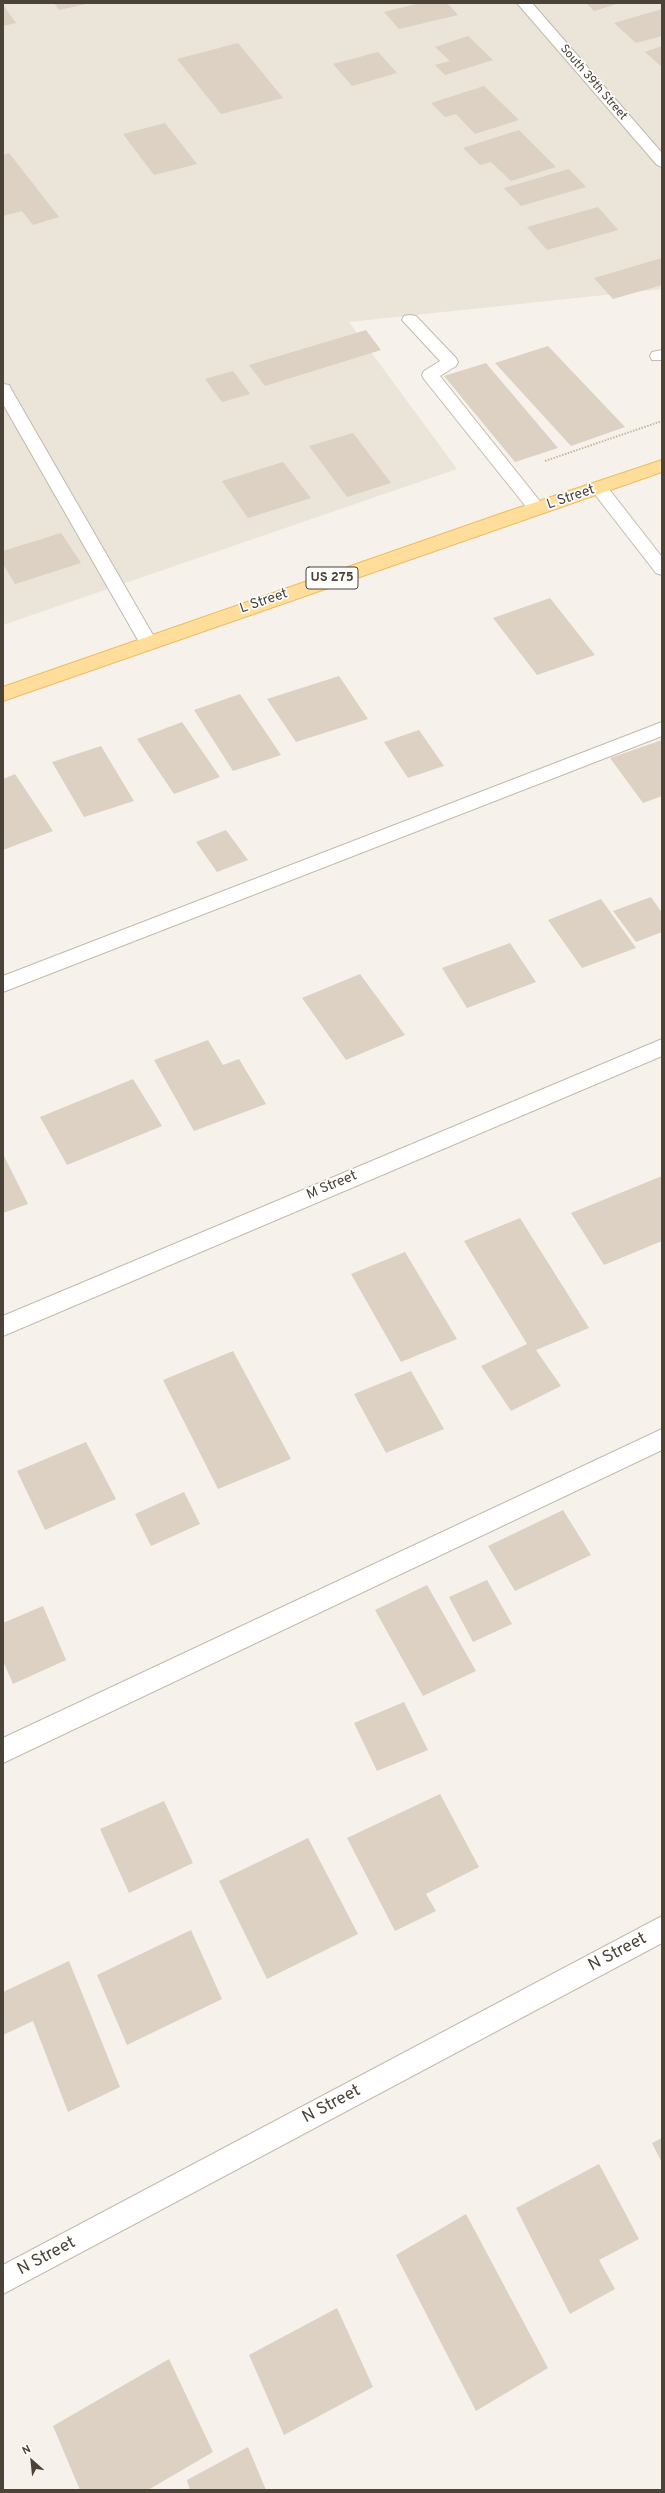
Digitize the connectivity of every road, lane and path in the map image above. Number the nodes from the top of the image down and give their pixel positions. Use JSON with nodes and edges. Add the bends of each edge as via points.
{"nodes":[{"id":1,"x":524,"y":3,"type":"edge"},
{"id":2,"x":662,"y":162,"type":"edge"},
{"id":3,"x":410,"y":320,"type":"dead end"},
{"id":4,"x":3,"y":389,"type":"edge"},
{"id":5,"x":662,"y":421,"type":"edge"},
{"id":6,"x":662,"y":466,"type":"edge"},
{"id":7,"x":506,"y":472,"type":"junction"},
{"id":8,"x":599,"y":488,"type":"junction"},
{"id":9,"x":537,"y":509,"type":"junction"},
{"id":10,"x":662,"y":569,"type":"edge"},
{"id":11,"x":148,"y":642,"type":"junction"},
{"id":12,"x":3,"y":694,"type":"edge"},
{"id":13,"x":662,"y":729,"type":"edge"},
{"id":14,"x":3,"y":984,"type":"edge"},
{"id":15,"x":662,"y":1047,"type":"edge"},
{"id":16,"x":3,"y":1326,"type":"edge"},
{"id":17,"x":662,"y":1439,"type":"edge"},
{"id":18,"x":3,"y":1751,"type":"edge"},
{"id":19,"x":662,"y":1929,"type":"edge"},
{"id":20,"x":3,"y":2280,"type":"edge"}],
"edges":[{"from":1,"to":2,"type":"street","name":"South 39th Street"},
{"from":3,"to":7,"type":"street","via":[[450,362],[430,375]]},
{"from":4,"to":11,"type":"street"},
{"from":5,"to":7,"type":"path"},
{"from":6,"to":8,"type":"main road","name":"L Street","number":"US 275"},
{"from":7,"to":9,"type":"street"},
{"from":8,"to":9,"type":"main road","name":"L Street","number":"US 275"},
{"from":8,"to":10,"type":"street"},
{"from":9,"to":11,"type":"main road","name":"L Street","number":"US 275"},
{"from":11,"to":12,"type":"main road","name":"L Street","number":"US 275"},
{"from":13,"to":14,"type":"street"},
{"from":15,"to":16,"type":"street","name":"M Street"},
{"from":17,"to":18,"type":"street"},
{"from":19,"to":20,"type":"street","name":"N Street"}]}
